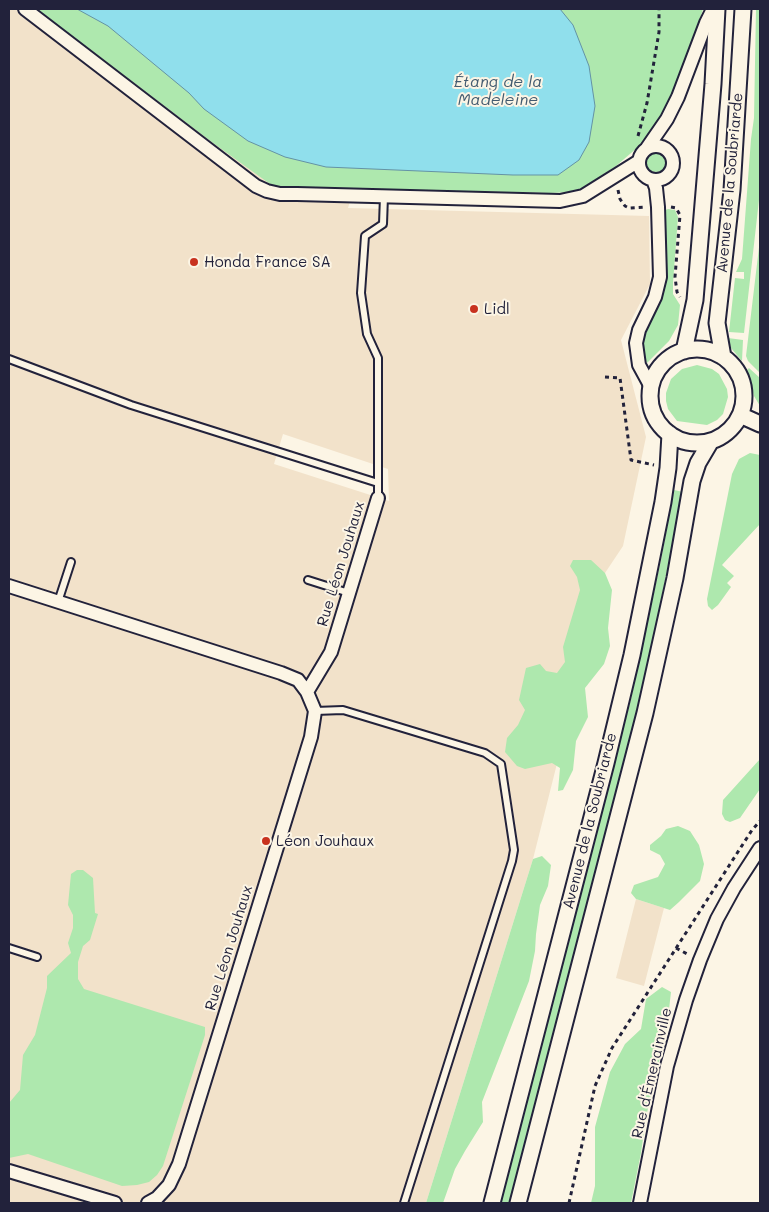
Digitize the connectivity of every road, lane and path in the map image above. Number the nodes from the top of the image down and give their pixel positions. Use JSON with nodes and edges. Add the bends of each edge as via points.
{"nodes":[{"id":1,"x":25,"y":9,"type":"edge"},
{"id":2,"x":659,"y":9,"type":"edge"},
{"id":3,"x":715,"y":9,"type":"edge"},
{"id":4,"x":743,"y":9,"type":"edge"},
{"id":5,"x":647,"y":148,"type":"junction"},
{"id":6,"x":639,"y":161,"type":"junction"},
{"id":7,"x":653,"y":180,"type":"junction"},
{"id":8,"x":384,"y":196,"type":"junction"},
{"id":9,"x":684,"y":351,"type":"junction"},
{"id":10,"x":723,"y":357,"type":"junction"},
{"id":11,"x":9,"y":359,"type":"edge"},
{"id":12,"x":605,"y":377,"type":"dead end"},
{"id":13,"x":651,"y":387,"type":"junction"},
{"id":14,"x":740,"y":415,"type":"junction"},
{"id":15,"x":760,"y":424,"type":"edge"},
{"id":16,"x":670,"y":434,"type":"junction"},
{"id":17,"x":711,"y":441,"type":"junction"},
{"id":18,"x":656,"y":466,"type":"dead end"},
{"id":19,"x":378,"y":483,"type":"junction"},
{"id":20,"x":378,"y":498,"type":"joint"},
{"id":21,"x":72,"y":562,"type":"dead end"},
{"id":22,"x":308,"y":580,"type":"dead end"},
{"id":23,"x":9,"y":586,"type":"edge"},
{"id":24,"x":349,"y":593,"type":"junction"},
{"id":25,"x":58,"y":602,"type":"junction"},
{"id":26,"x":307,"y":692,"type":"junction"},
{"id":27,"x":314,"y":711,"type":"junction"},
{"id":28,"x":760,"y":821,"type":"edge"},
{"id":29,"x":760,"y":848,"type":"edge"},
{"id":30,"x":9,"y":948,"type":"edge"},
{"id":31,"x":37,"y":957,"type":"dead end"},
{"id":32,"x":9,"y":1171,"type":"edge"},
{"id":33,"x":115,"y":1203,"type":"edge"},
{"id":34,"x":149,"y":1203,"type":"edge"},
{"id":35,"x":404,"y":1203,"type":"edge"},
{"id":36,"x":492,"y":1203,"type":"edge"},
{"id":37,"x":518,"y":1203,"type":"edge"},
{"id":38,"x":569,"y":1203,"type":"edge"},
{"id":39,"x":640,"y":1203,"type":"edge"}],
"edges":[{"from":1,"to":8,"type":"street","via":[[256,186],[280,194]]},
{"from":2,"to":5,"type":"path","via":[[659,32],[648,103],[636,140]]},
{"from":3,"to":5,"type":"street","name":"Avenue de la Soubriarde","via":[[678,97]]},
{"from":3,"to":9,"type":"street","name":"Avenue de la Soubriarde","via":[[710,129],[695,300]]},
{"from":4,"to":10,"type":"street","name":"Avenue de la Soubriarde","via":[[732,190],[718,323]]},
{"from":5,"to":6,"type":"street"},
{"from":5,"to":7,"type":"street","via":[[663,147],[673,159],[668,175]]},
{"from":6,"to":7,"type":"street","via":[[641,171]]},
{"from":6,"to":8,"type":"street","via":[[583,196],[560,201]]},
{"from":7,"to":13,"type":"street","via":[[658,207],[660,277],[636,343],[640,366]]},
{"from":8,"to":19,"type":"lane","via":[[383,224],[365,236],[361,293],[367,334],[378,358]]},
{"from":9,"to":10,"type":"street","via":[[711,351]]},
{"from":9,"to":13,"type":"street","via":[[674,355],[659,369]]},
{"from":10,"to":14,"type":"street","via":[[740,377],[744,390]]},
{"from":11,"to":19,"type":"lane","via":[[131,405]]},
{"from":12,"to":18,"type":"path","via":[[620,378],[630,460]]},
{"from":13,"to":16,"type":"street","via":[[654,414]]},
{"from":14,"to":15,"type":"street"},
{"from":14,"to":17,"type":"street","via":[[728,431]]},
{"from":16,"to":17,"type":"street","via":[[683,441]]},
{"from":16,"to":36,"type":"street","name":"Avenue de la Soubriarde","via":[[663,502],[632,655]]},
{"from":17,"to":37,"type":"street","name":"Avenue de la Soubriarde","via":[[692,481],[675,578],[645,713]]},
{"from":19,"to":20,"type":"lane"},
{"from":20,"to":24,"type":"street","name":"Rue Léon Jouhaux"},
{"from":21,"to":25,"type":"lane"},
{"from":22,"to":24,"type":"lane"},
{"from":23,"to":25,"type":"street","name":"Rue Léon Jouhaux"},
{"from":24,"to":26,"type":"street","name":"Rue Léon Jouhaux","via":[[331,652]]},
{"from":25,"to":26,"type":"street","name":"Rue Léon Jouhaux","via":[[281,673],[298,680]]},
{"from":26,"to":27,"type":"street","name":"Rue Léon Jouhaux"},
{"from":27,"to":34,"type":"street","name":"Rue Léon Jouhaux","via":[[311,737],[179,1164],[169,1185]]},
{"from":27,"to":35,"type":"lane","via":[[343,710],[485,753],[501,764],[514,850],[512,862]]},
{"from":28,"to":38,"type":"path","via":[[612,1048],[595,1086]]},
{"from":29,"to":39,"type":"street","name":"Rue d'Émerainville","via":[[717,919],[686,1000],[667,1066]]},
{"from":30,"to":31,"type":"lane"},
{"from":32,"to":33,"type":"street"}]}
